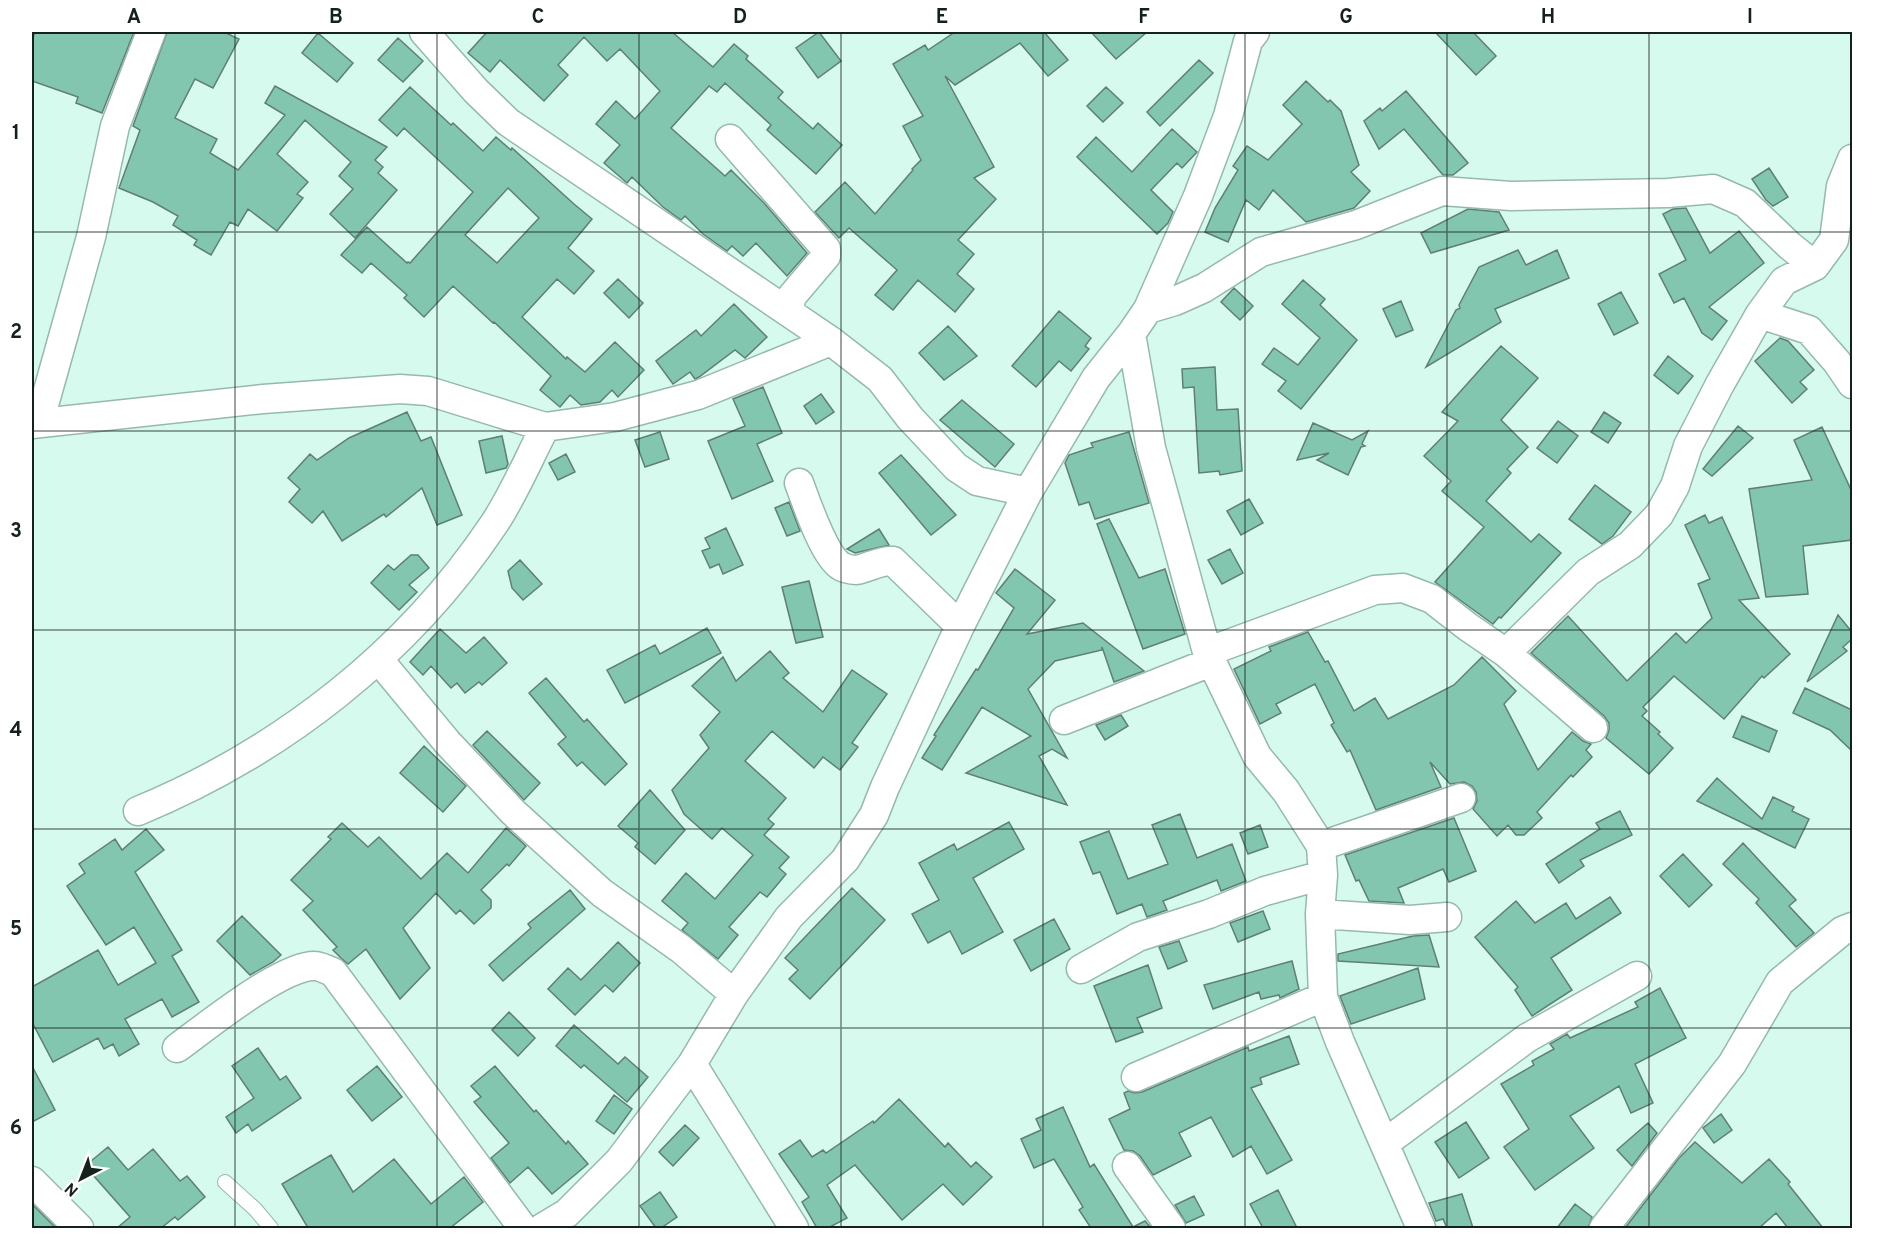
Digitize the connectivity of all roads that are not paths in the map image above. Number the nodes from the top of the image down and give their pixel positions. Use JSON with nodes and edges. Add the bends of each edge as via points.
{"nodes":[{"id":1,"x":151,"y":32,"type":"edge"},
{"id":2,"x":423,"y":32,"type":"edge"},
{"id":3,"x":1248,"y":35,"type":"edge"},
{"id":4,"x":730,"y":139,"type":"dead end"},
{"id":5,"x":1852,"y":159,"type":"edge"},
{"id":6,"x":1815,"y":266,"type":"junction"},
{"id":7,"x":1148,"y":309,"type":"junction"},
{"id":8,"x":788,"y":311,"type":"junction"},
{"id":9,"x":1760,"y":314,"type":"junction"},
{"id":10,"x":1131,"y":334,"type":"junction"},
{"id":11,"x":831,"y":341,"type":"junction"},
{"id":12,"x":1852,"y":384,"type":"edge"},
{"id":13,"x":35,"y":423,"type":"edge"},
{"id":14,"x":545,"y":427,"type":"junction"},
{"id":15,"x":799,"y":483,"type":"dead end"},
{"id":16,"x":1028,"y":492,"type":"junction"},
{"id":17,"x":960,"y":626,"type":"junction"},
{"id":18,"x":1506,"y":653,"type":"junction"},
{"id":19,"x":1209,"y":657,"type":"junction"},
{"id":20,"x":379,"y":660,"type":"junction"},
{"id":21,"x":1064,"y":720,"type":"dead end"},
{"id":22,"x":1593,"y":728,"type":"dead end"},
{"id":23,"x":1461,"y":798,"type":"dead end"},
{"id":24,"x":138,"y":812,"type":"dead end"},
{"id":25,"x":1321,"y":846,"type":"junction"},
{"id":26,"x":1323,"y":875,"type":"junction"},
{"id":27,"x":1320,"y":914,"type":"junction"},
{"id":28,"x":1447,"y":917,"type":"dead end"},
{"id":29,"x":1852,"y":927,"type":"edge"},
{"id":30,"x":1081,"y":969,"type":"dead end"},
{"id":31,"x":1637,"y":976,"type":"dead end"},
{"id":32,"x":734,"y":993,"type":"junction"},
{"id":33,"x":1323,"y":997,"type":"junction"},
{"id":34,"x":177,"y":1048,"type":"dead end"},
{"id":35,"x":692,"y":1064,"type":"junction"},
{"id":36,"x":1136,"y":1077,"type":"dead end"},
{"id":37,"x":1385,"y":1143,"type":"junction"},
{"id":38,"x":1127,"y":1166,"type":"dead end"},
{"id":39,"x":32,"y":1181,"type":"edge"},
{"id":40,"x":225,"y":1182,"type":"dead end"},
{"id":41,"x":79,"y":1228,"type":"edge"},
{"id":42,"x":271,"y":1228,"type":"edge"},
{"id":43,"x":524,"y":1228,"type":"edge"},
{"id":44,"x":542,"y":1228,"type":"edge"},
{"id":45,"x":794,"y":1228,"type":"edge"},
{"id":46,"x":1171,"y":1228,"type":"edge"},
{"id":47,"x":1421,"y":1228,"type":"edge"},
{"id":48,"x":1604,"y":1228,"type":"edge"}],
"edges":[{"from":1,"to":13,"type":"street","via":[[115,126],[91,237]]},
{"from":2,"to":8,"type":"street","via":[[508,122]]},
{"from":3,"to":7,"type":"street","via":[[1228,116]]},
{"from":4,"to":8,"type":"street","via":[[826,249],[826,256],[792,296]]},
{"from":5,"to":6,"type":"street","via":[[1841,186],[1834,240]]},
{"from":6,"to":7,"type":"street","via":[[1745,204],[1713,189],[1511,196],[1442,191],[1356,225],[1262,252],[1203,288]]},
{"from":6,"to":9,"type":"street","via":[[1784,281]]},
{"from":7,"to":10,"type":"street"},
{"from":8,"to":11,"type":"street"},
{"from":9,"to":12,"type":"street","via":[[1809,330]]},
{"from":9,"to":18,"type":"street","via":[[1688,446],[1675,486],[1659,515],[1630,545],[1588,572]]},
{"from":10,"to":16,"type":"street","via":[[1096,378]]},
{"from":10,"to":19,"type":"street","via":[[1150,448]]},
{"from":11,"to":14,"type":"street","via":[[698,395],[615,417]]},
{"from":11,"to":16,"type":"street","via":[[880,380],[956,467],[977,481]]},
{"from":13,"to":14,"type":"street","via":[[400,389],[428,391]]},
{"from":14,"to":20,"type":"street","via":[[495,523],[434,604]]},
{"from":15,"to":17,"type":"street","via":[[824,542],[838,564],[857,570],[893,561]]},
{"from":16,"to":17,"type":"street"},
{"from":17,"to":32,"type":"street","via":[[874,815],[845,860],[789,917]]},
{"from":18,"to":19,"type":"street","via":[[1432,599],[1404,588],[1376,590]]},
{"from":18,"to":22,"type":"street"},
{"from":19,"to":21,"type":"street"},
{"from":19,"to":25,"type":"street","via":[[1257,756],[1286,791]]},
{"from":20,"to":24,"type":"street","via":[[302,721],[226,770]]},
{"from":20,"to":32,"type":"street","via":[[447,742],[513,812],[602,893],[681,949]]},
{"from":23,"to":25,"type":"street"},
{"from":25,"to":26,"type":"street"},
{"from":26,"to":27,"type":"street"},
{"from":26,"to":30,"type":"street","via":[[1265,891],[1138,937]]},
{"from":27,"to":28,"type":"street","via":[[1410,920]]},
{"from":27,"to":33,"type":"street"},
{"from":29,"to":48,"type":"street","via":[[1780,982],[1732,1064]]},
{"from":31,"to":37,"type":"street","via":[[1527,1038]]},
{"from":32,"to":35,"type":"street"},
{"from":33,"to":36,"type":"street"},
{"from":33,"to":37,"type":"street"},
{"from":34,"to":43,"type":"street","via":[[273,980],[315,966],[333,972]]},
{"from":35,"to":44,"type":"street","via":[[619,1161],[567,1213]]},
{"from":35,"to":45,"type":"street"},
{"from":37,"to":47,"type":"street"},
{"from":38,"to":46,"type":"street"},
{"from":39,"to":41,"type":"street"},
{"from":40,"to":42,"type":"lane"}]}
